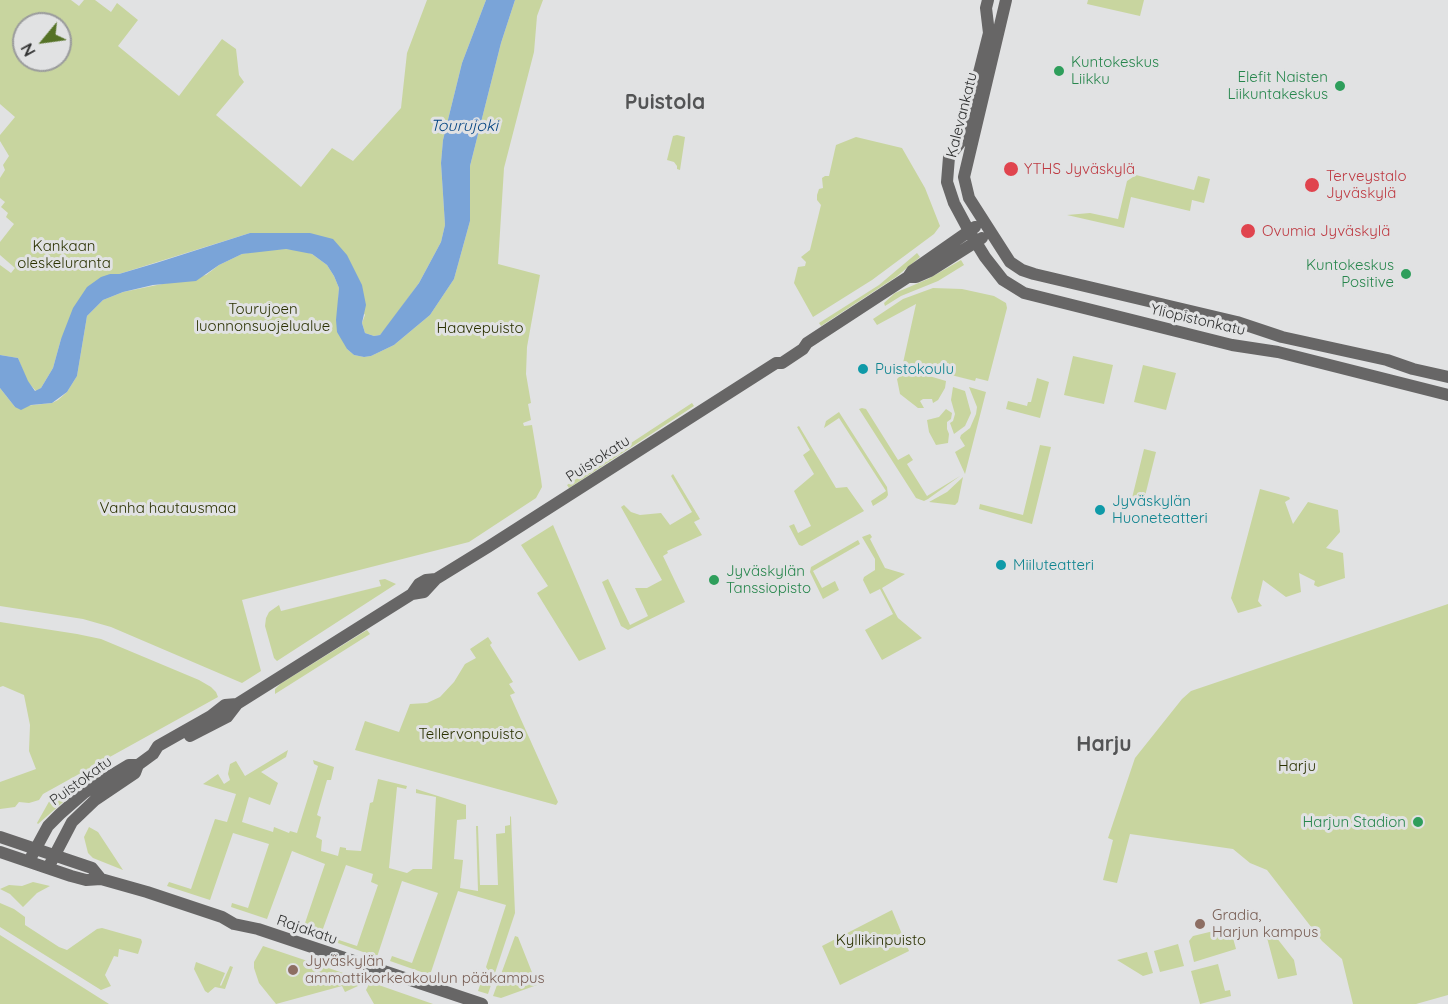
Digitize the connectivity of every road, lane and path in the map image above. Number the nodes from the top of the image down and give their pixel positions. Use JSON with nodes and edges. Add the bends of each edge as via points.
{"nodes":[{"id":1,"x":988,"y":0,"type":"edge"},
{"id":2,"x":1006,"y":0,"type":"edge"},
{"id":3,"x":984,"y":222,"type":"junction"},
{"id":4,"x":969,"y":231,"type":"junction"},
{"id":5,"x":990,"y":233,"type":"junction"},
{"id":6,"x":976,"y":242,"type":"junction"},
{"id":7,"x":909,"y":277,"type":"junction"},
{"id":8,"x":1448,"y":377,"type":"edge"},
{"id":9,"x":1448,"y":395,"type":"edge"},
{"id":10,"x":138,"y":765,"type":"junction"},
{"id":11,"x":0,"y":837,"type":"edge"},
{"id":12,"x":35,"y":848,"type":"junction"},
{"id":13,"x":0,"y":852,"type":"edge"},
{"id":14,"x":54,"y":855,"type":"junction"},
{"id":15,"x":29,"y":861,"type":"junction"},
{"id":16,"x":48,"y":868,"type":"junction"},
{"id":17,"x":101,"y":879,"type":"junction"},
{"id":18,"x":482,"y":1004,"type":"edge"}],
"edges":[{"from":1,"to":4,"type":"main road","name":"Kalevankatu","via":[[989,33],[962,140],[949,157],[947,171],[951,196]]},
{"from":2,"to":3,"type":"main road","name":"Kalevankatu","via":[[964,177],[969,198]]},
{"from":3,"to":4,"type":"main road","name":"Puistokatu"},
{"from":3,"to":5,"type":"main road","name":"Kalevankatu"},
{"from":4,"to":6,"type":"main road","name":"Yliopistonkatu"},
{"from":4,"to":7,"type":"main road","name":"Puistokatu"},
{"from":5,"to":6,"type":"main road","name":"Puistokatu"},
{"from":5,"to":8,"type":"main road","name":"Yliopistonkatu","via":[[1010,262],[1022,270]]},
{"from":6,"to":7,"type":"main road","name":"Puistokatu","via":[[930,271]]},
{"from":6,"to":9,"type":"main road","name":"Yliopistonkatu","via":[[1003,280],[1024,293]]},
{"from":7,"to":10,"type":"main road","name":"Puistokatu","via":[[779,357],[776,363],[532,520],[436,579],[419,584],[412,594],[237,704],[227,717]]},
{"from":10,"to":12,"type":"main road","name":"Puistokatu","via":[[129,765],[84,793],[48,826]]},
{"from":10,"to":14,"type":"main road","name":"Puistokatu","via":[[135,773],[95,800],[72,822]]},
{"from":11,"to":12,"type":"main road","name":"Rajakatu"},
{"from":12,"to":14,"type":"main road","name":"Rajakatu"},
{"from":12,"to":15,"type":"main road","name":"Puistokatu"},
{"from":13,"to":15,"type":"main road","name":"Rajakatu"},
{"from":14,"to":16,"type":"main road","name":"Puistokatu"},
{"from":14,"to":17,"type":"main road","name":"Rajakatu","via":[[92,868]]},
{"from":15,"to":16,"type":"main road","name":"Rajakatu"},
{"from":16,"to":17,"type":"main road","name":"Rajakatu","via":[[86,880]]},
{"from":17,"to":18,"type":"main road","name":"Rajakatu"}]}
